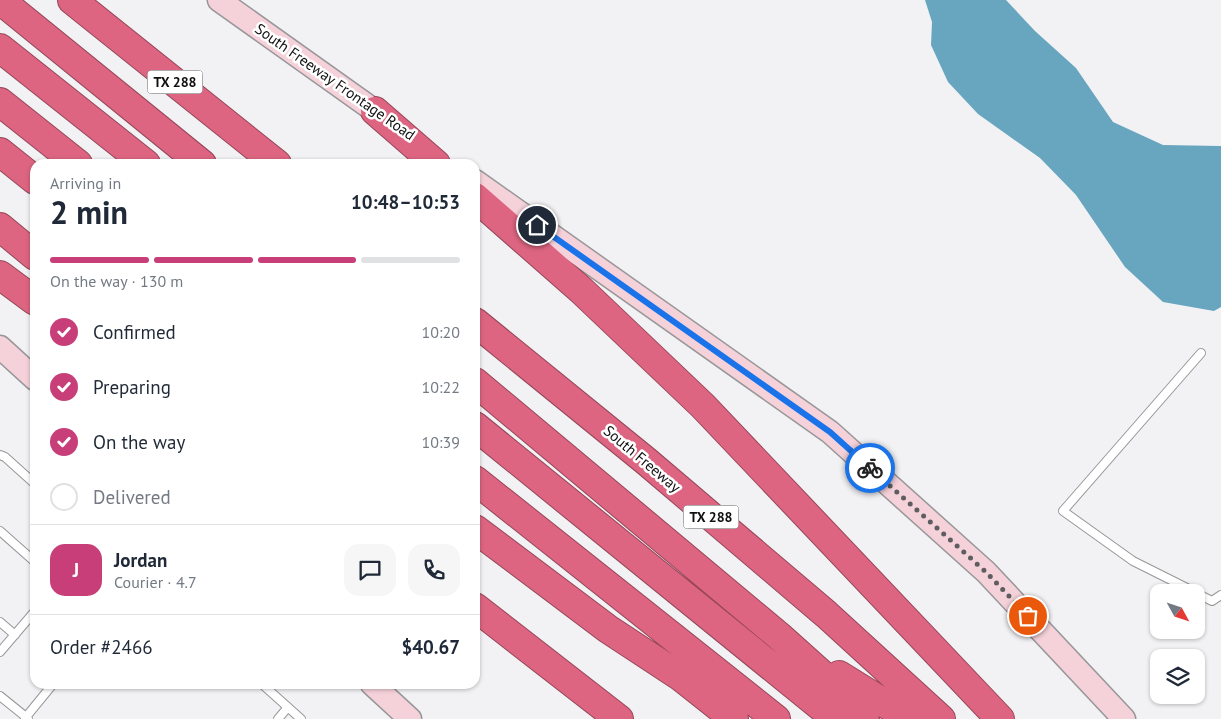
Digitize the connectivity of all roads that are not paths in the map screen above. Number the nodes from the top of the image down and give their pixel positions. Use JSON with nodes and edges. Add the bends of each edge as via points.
{"nodes":[{"id":1,"x":0,"y":0,"type":"edge"},
{"id":2,"x":72,"y":0,"type":"edge"},
{"id":3,"x":219,"y":0,"type":"edge"},
{"id":4,"x":0,"y":48,"type":"edge"},
{"id":5,"x":0,"y":102,"type":"edge"},
{"id":6,"x":375,"y":110,"type":"junction"},
{"id":7,"x":0,"y":152,"type":"edge"},
{"id":8,"x":72,"y":159,"type":"edge"},
{"id":9,"x":140,"y":159,"type":"edge"},
{"id":10,"x":196,"y":159,"type":"edge"},
{"id":11,"x":271,"y":159,"type":"edge"},
{"id":12,"x":430,"y":159,"type":"edge"},
{"id":13,"x":444,"y":159,"type":"edge"},
{"id":14,"x":30,"y":176,"type":"edge"},
{"id":15,"x":480,"y":185,"type":"edge"},
{"id":16,"x":480,"y":201,"type":"edge"},
{"id":17,"x":0,"y":227,"type":"edge"},
{"id":18,"x":30,"y":252,"type":"edge"},
{"id":19,"x":0,"y":275,"type":"edge"},
{"id":20,"x":30,"y":297,"type":"edge"},
{"id":21,"x":480,"y":326,"type":"edge"},
{"id":22,"x":0,"y":347,"type":"edge"},
{"id":23,"x":1201,"y":353,"type":"dead end"},
{"id":24,"x":30,"y":374,"type":"edge"},
{"id":25,"x":480,"y":386,"type":"edge"},
{"id":26,"x":480,"y":430,"type":"edge"},
{"id":27,"x":0,"y":455,"type":"edge"},
{"id":28,"x":30,"y":480,"type":"edge"},
{"id":29,"x":480,"y":484,"type":"edge"},
{"id":30,"x":0,"y":531,"type":"edge"},
{"id":31,"x":480,"y":533,"type":"edge"},
{"id":32,"x":30,"y":558,"type":"edge"},
{"id":33,"x":1178,"y":584,"type":"edge"},
{"id":34,"x":1221,"y":595,"type":"edge"},
{"id":35,"x":1205,"y":598,"type":"edge"},
{"id":36,"x":480,"y":611,"type":"edge"},
{"id":37,"x":30,"y":616,"type":"edge"},
{"id":38,"x":0,"y":622,"type":"edge"},
{"id":39,"x":608,"y":629,"type":"junction"},
{"id":40,"x":15,"y":635,"type":"junction"},
{"id":41,"x":779,"y":636,"type":"junction"},
{"id":42,"x":0,"y":652,"type":"edge"},
{"id":43,"x":49,"y":689,"type":"edge"},
{"id":44,"x":268,"y":689,"type":"edge"},
{"id":45,"x":377,"y":689,"type":"edge"},
{"id":46,"x":0,"y":696,"type":"edge"},
{"id":47,"x":288,"y":707,"type":"junction"},
{"id":48,"x":26,"y":718,"type":"edge"},
{"id":49,"x":278,"y":719,"type":"edge"},
{"id":50,"x":301,"y":719,"type":"edge"},
{"id":51,"x":410,"y":719,"type":"edge"},
{"id":52,"x":619,"y":719,"type":"edge"},
{"id":53,"x":709,"y":719,"type":"edge"},
{"id":54,"x":734,"y":719,"type":"edge"},
{"id":55,"x":776,"y":719,"type":"edge"},
{"id":56,"x":836,"y":719,"type":"edge"},
{"id":57,"x":865,"y":719,"type":"edge"},
{"id":58,"x":910,"y":719,"type":"edge"},
{"id":59,"x":941,"y":719,"type":"edge"},
{"id":60,"x":1000,"y":719,"type":"edge"},
{"id":61,"x":1124,"y":719,"type":"edge"}],
"edges":[{"from":1,"to":10,"type":"highway"},
{"from":2,"to":11,"type":"highway","number":"TX 288"},
{"from":3,"to":6,"type":"main road","name":"South Freeway Frontage Road"},
{"from":4,"to":9,"type":"highway"},
{"from":5,"to":8,"type":"highway"},
{"from":6,"to":12,"type":"highway"},
{"from":6,"to":13,"type":"main road","name":"South Freeway Frontage Road"},
{"from":7,"to":14,"type":"highway"},
{"from":15,"to":61,"type":"main road","via":[[830,432],[986,572]]},
{"from":16,"to":60,"type":"highway","via":[[581,290],[704,406]]},
{"from":17,"to":18,"type":"highway"},
{"from":19,"to":20,"type":"highway"},
{"from":21,"to":59,"type":"highway","name":"South Freeway","number":"TX 288","via":[[826,614]]},
{"from":22,"to":24,"type":"main road"},
{"from":23,"to":33,"type":"lane","via":[[1063,511],[1133,561]]},
{"from":25,"to":41,"type":"highway"},
{"from":26,"to":56,"type":"highway"},
{"from":27,"to":28,"type":"lane"},
{"from":29,"to":55,"type":"highway"},
{"from":30,"to":32,"type":"lane"},
{"from":31,"to":39,"type":"highway"},
{"from":34,"to":35,"type":"lane","via":[[1212,601]]},
{"from":36,"to":52,"type":"highway"},
{"from":37,"to":40,"type":"lane"},
{"from":38,"to":40,"type":"lane"},
{"from":39,"to":53,"type":"highway"},
{"from":39,"to":54,"type":"highway","via":[[681,677]]},
{"from":40,"to":42,"type":"lane"},
{"from":41,"to":57,"type":"highway","via":[[847,697]]},
{"from":41,"to":58,"type":"highway"},
{"from":43,"to":48,"type":"lane"},
{"from":44,"to":47,"type":"lane"},
{"from":45,"to":51,"type":"main road"},
{"from":46,"to":48,"type":"lane"},
{"from":47,"to":49,"type":"lane"},
{"from":47,"to":50,"type":"lane"}]}
